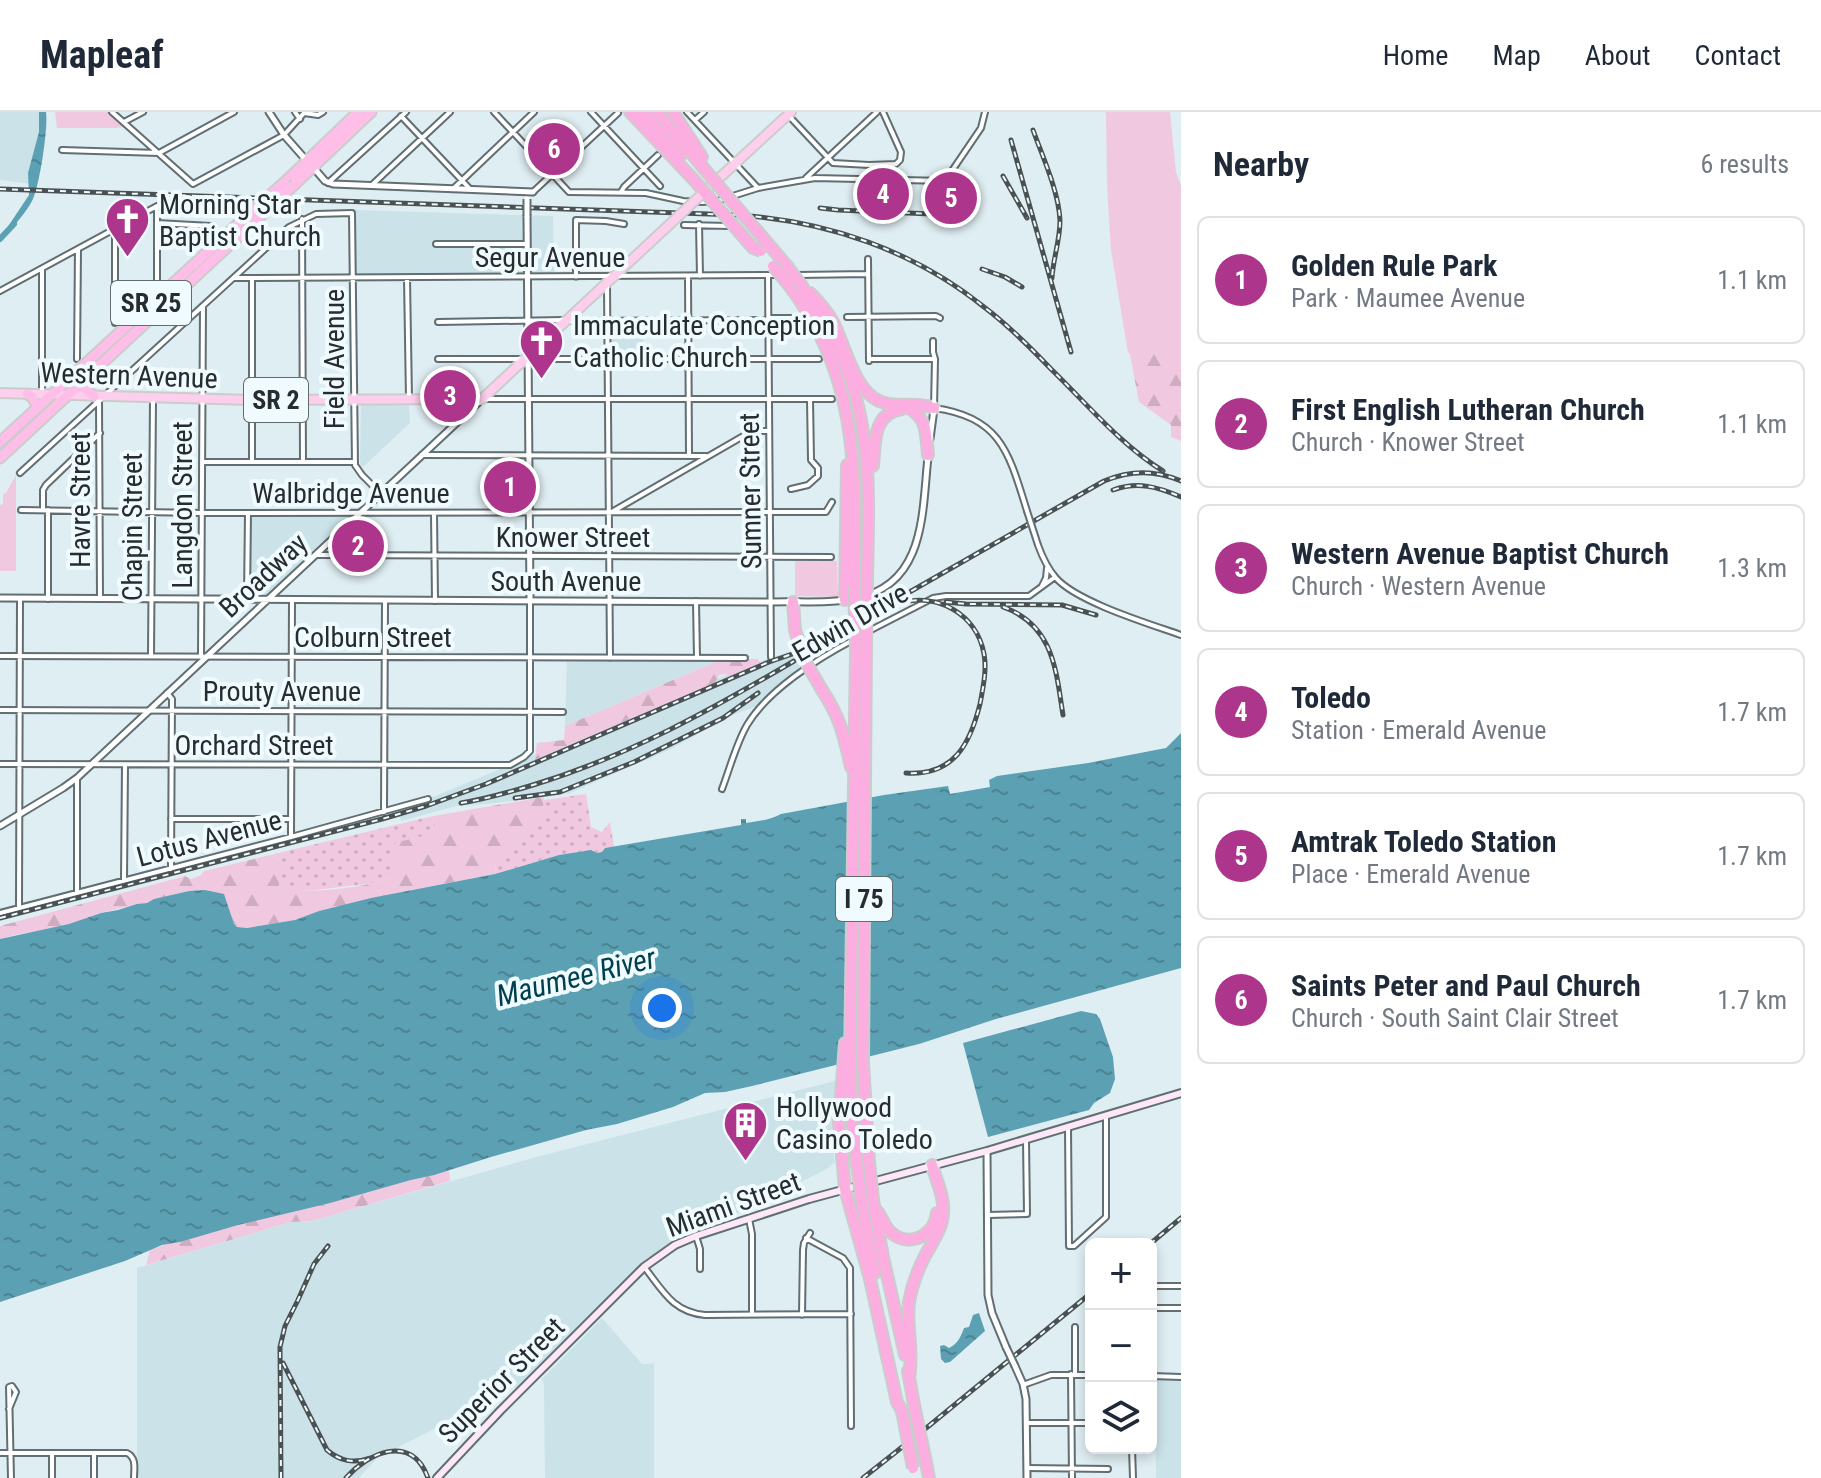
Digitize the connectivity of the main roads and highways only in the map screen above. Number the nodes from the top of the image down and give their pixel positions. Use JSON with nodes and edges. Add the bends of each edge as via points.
{"nodes":[{"id":1,"x":358,"y":112,"type":"edge"},
{"id":2,"x":371,"y":112,"type":"edge"},
{"id":3,"x":630,"y":112,"type":"edge"},
{"id":4,"x":643,"y":112,"type":"edge"},
{"id":5,"x":657,"y":112,"type":"edge"},
{"id":6,"x":673,"y":112,"type":"edge"},
{"id":7,"x":788,"y":113,"type":"edge"},
{"id":8,"x":310,"y":164,"type":"junction"},
{"id":9,"x":702,"y":174,"type":"junction"},
{"id":10,"x":764,"y":249,"type":"junction"},
{"id":11,"x":802,"y":286,"type":"junction"},
{"id":12,"x":835,"y":372,"type":"junction"},
{"id":13,"x":85,"y":380,"type":"junction"},
{"id":14,"x":0,"y":393,"type":"edge"},
{"id":15,"x":27,"y":394,"type":"junction"},
{"id":16,"x":47,"y":395,"type":"junction"},
{"id":17,"x":69,"y":395,"type":"junction"},
{"id":18,"x":99,"y":398,"type":"junction"},
{"id":19,"x":482,"y":399,"type":"joint"},
{"id":20,"x":38,"y":407,"type":"junction"},
{"id":21,"x":910,"y":409,"type":"junction"},
{"id":22,"x":0,"y":442,"type":"edge"},
{"id":23,"x":928,"y":455,"type":"road end"},
{"id":24,"x":0,"y":458,"type":"edge"},
{"id":25,"x":869,"y":488,"type":"junction"},
{"id":26,"x":845,"y":600,"type":"road end"},
{"id":27,"x":793,"y":602,"type":"road end"},
{"id":28,"x":861,"y":648,"type":"junction"},
{"id":29,"x":860,"y":783,"type":"junction"},
{"id":30,"x":852,"y":962,"type":"junction"},
{"id":31,"x":1181,"y":1093,"type":"edge"},
{"id":32,"x":863,"y":1163,"type":"junction"},
{"id":33,"x":929,"y":1166,"type":"junction"},
{"id":34,"x":845,"y":1189,"type":"junction"},
{"id":35,"x":874,"y":1204,"type":"junction"},
{"id":36,"x":598,"y":1314,"type":"joint"},
{"id":37,"x":909,"y":1377,"type":"junction"},
{"id":38,"x":902,"y":1411,"type":"junction"},
{"id":39,"x":914,"y":1473,"type":"edge"},
{"id":40,"x":436,"y":1477,"type":"edge"},
{"id":41,"x":929,"y":1478,"type":"edge"}],
"edges":[{"from":1,"to":8,"type":"highway","number":"SR 25"},
{"from":2,"to":8,"type":"highway","number":"SR 25"},
{"from":3,"to":9,"type":"highway"},
{"from":4,"to":9,"type":"highway","number":"I 75"},
{"from":5,"to":9,"type":"highway","number":"I 75"},
{"from":6,"to":9,"type":"highway"},
{"from":7,"to":19,"type":"main road","name":"Broadway","bridge":true},
{"from":8,"to":13,"type":"highway","number":"SR 25","bridge":true,"via":[[295,184]]},
{"from":8,"to":16,"type":"highway","number":"SR 25","bridge":true},
{"from":9,"to":10,"type":"highway","number":"I 75","bridge":true},
{"from":9,"to":10,"type":"highway","number":"I 75","bridge":true,"via":[[735,202]]},
{"from":10,"to":11,"type":"highway","number":"I 75","bridge":true},
{"from":10,"to":12,"type":"highway","name":"I 75","number":"I 75","bridge":true,"via":[[770,271],[788,284],[820,333]]},
{"from":11,"to":21,"type":"highway","via":[[832,321],[868,394],[889,404],[934,408]]},
{"from":11,"to":25,"type":"highway","number":"I 75","via":[[850,379],[865,438]]},
{"from":12,"to":26,"type":"highway","via":[[847,446]]},
{"from":12,"to":28,"type":"highway","name":"I 75","number":"I 75","bridge":true,"via":[[852,447],[854,586]]},
{"from":13,"to":17,"type":"highway","number":"SR 25"},
{"from":13,"to":18,"type":"highway","via":[[84,388]]},
{"from":14,"to":15,"type":"main road","name":"Western Avenue","number":"SR 2"},
{"from":15,"to":16,"type":"main road","name":"Western Avenue","number":"SR 2"},
{"from":15,"to":20,"type":"highway"},
{"from":16,"to":17,"type":"main road","name":"Western Avenue","number":"SR 2"},
{"from":16,"to":20,"type":"highway","number":"SR 25"},
{"from":17,"to":18,"type":"main road","name":"Western Avenue","number":"SR 2"},
{"from":17,"to":24,"type":"highway","number":"SR 25"},
{"from":18,"to":19,"type":"main road","name":"Western Avenue","number":"SR 2"},
{"from":20,"to":22,"type":"highway","number":"SR 25"},
{"from":21,"to":23,"type":"highway","via":[[924,424]]},
{"from":21,"to":25,"type":"highway","via":[[892,411],[882,420]]},
{"from":25,"to":28,"type":"highway","number":"I 75","bridge":true},
{"from":27,"to":29,"type":"highway","bridge":true,"via":[[804,659],[839,718]]},
{"from":28,"to":29,"type":"highway","name":"I 75","number":"I 75"},
{"from":29,"to":30,"type":"highway","name":"I 75","number":"I 75"},
{"from":29,"to":32,"type":"highway","number":"I 75"},
{"from":30,"to":32,"type":"highway","name":"I 75","number":"I 75","via":[[851,1083]]},
{"from":30,"to":34,"type":"highway","via":[[841,1090]]},
{"from":31,"to":33,"type":"main road","name":"Miami Street"},
{"from":32,"to":35,"type":"highway","number":"I 75","bridge":true},
{"from":32,"to":38,"type":"highway","name":"I 75","number":"I 75","bridge":true,"via":[[862,1204]]},
{"from":33,"to":34,"type":"main road","name":"Miami Street"},
{"from":33,"to":35,"type":"highway","via":[[937,1211],[925,1235],[911,1240],[893,1235]]},
{"from":33,"to":37,"type":"highway","via":[[943,1213],[911,1293]]},
{"from":34,"to":36,"type":"main road","name":"Miami Street","via":[[667,1250]]},
{"from":34,"to":38,"type":"highway"},
{"from":35,"to":37,"type":"highway","number":"I 75"},
{"from":36,"to":40,"type":"main road","name":"Superior Street"},
{"from":37,"to":41,"type":"highway","number":"I 75","bridge":true},
{"from":38,"to":39,"type":"highway","name":"I 75","number":"I 75","bridge":true}]}
